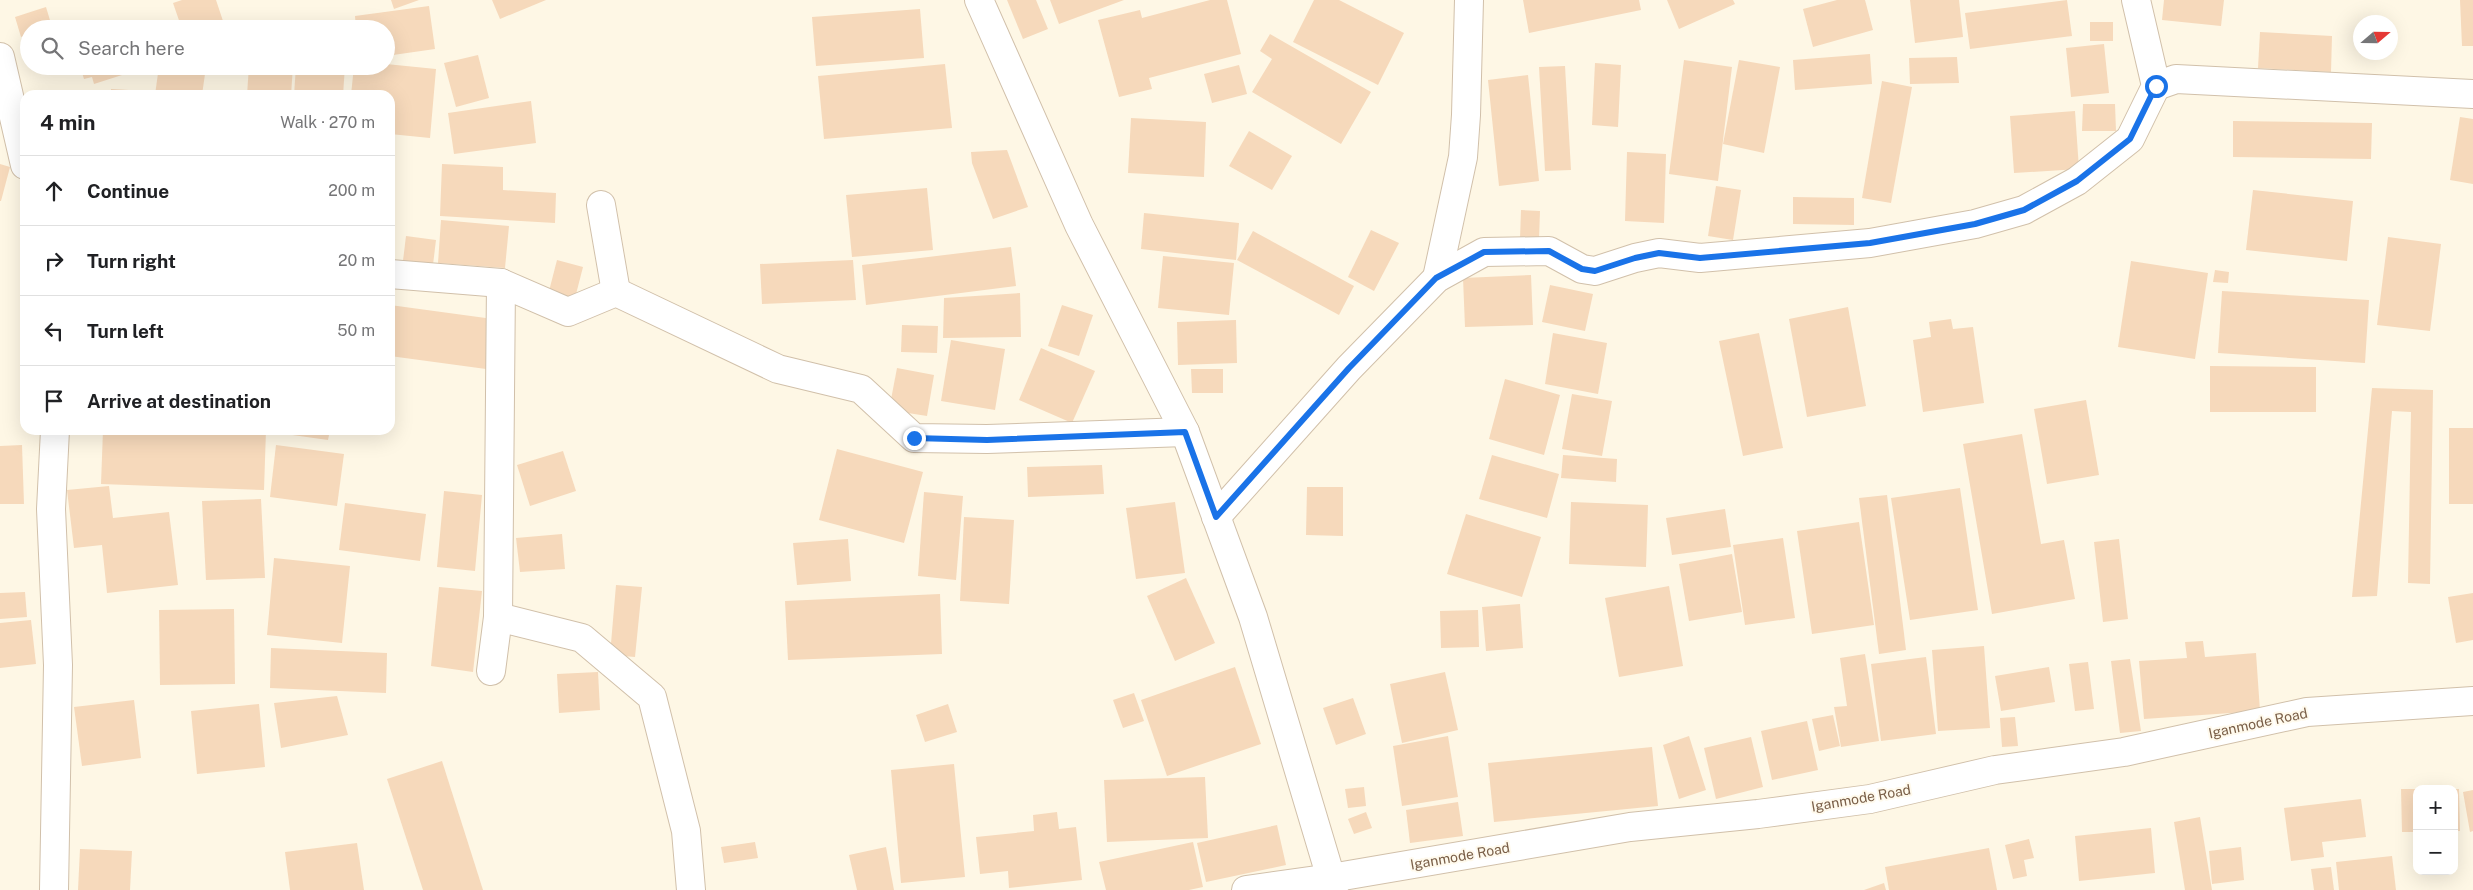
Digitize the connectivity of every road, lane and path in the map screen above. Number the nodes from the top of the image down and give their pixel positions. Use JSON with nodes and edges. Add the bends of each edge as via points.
{"nodes":[{"id":1,"x":979,"y":0,"type":"edge"},
{"id":2,"x":1469,"y":0,"type":"edge"},
{"id":3,"x":2136,"y":0,"type":"edge"},
{"id":4,"x":0,"y":57,"type":"edge"},
{"id":5,"x":2156,"y":86,"type":"junction"},
{"id":6,"x":2473,"y":94,"type":"edge"},
{"id":7,"x":20,"y":143,"type":"edge"},
{"id":8,"x":601,"y":205,"type":"dead end"},
{"id":9,"x":1449,"y":218,"type":"junction"},
{"id":10,"x":1484,"y":252,"type":"junction"},
{"id":11,"x":395,"y":274,"type":"edge"},
{"id":12,"x":1436,"y":278,"type":"junction"},
{"id":13,"x":501,"y":283,"type":"junction"},
{"id":14,"x":616,"y":292,"type":"junction"},
{"id":15,"x":1185,"y":432,"type":"junction"},
{"id":16,"x":55,"y":435,"type":"edge"},
{"id":17,"x":1216,"y":517,"type":"junction"},
{"id":18,"x":498,"y":617,"type":"junction"},
{"id":19,"x":491,"y":671,"type":"dead end"},
{"id":20,"x":2473,"y":701,"type":"edge"},
{"id":21,"x":1332,"y":884,"type":"edge"},
{"id":22,"x":54,"y":890,"type":"edge"},
{"id":23,"x":691,"y":890,"type":"edge"},
{"id":24,"x":1246,"y":890,"type":"edge"}],
"edges":[{"from":1,"to":15,"type":"street","via":[[1079,226]]},
{"from":2,"to":9,"type":"street","via":[[1463,157]]},
{"from":3,"to":5,"type":"street"},
{"from":4,"to":7,"type":"street"},
{"from":5,"to":6,"type":"street","via":[[2176,78]]},
{"from":5,"to":10,"type":"street","via":[[2130,139],[2077,181],[2024,210],[1975,224],[1861,244],[1700,258],[1659,253],[1595,271],[1582,269],[1549,251]]},
{"from":8,"to":14,"type":"street"},
{"from":9,"to":10,"type":"street"},
{"from":9,"to":12,"type":"street"},
{"from":10,"to":12,"type":"street"},
{"from":11,"to":13,"type":"street"},
{"from":12,"to":17,"type":"street","via":[[1349,368]]},
{"from":13,"to":14,"type":"street","via":[[568,312]]},
{"from":13,"to":18,"type":"street"},
{"from":14,"to":15,"type":"street","via":[[778,369],[861,389],[914,438],[987,440]]},
{"from":15,"to":17,"type":"street"},
{"from":16,"to":22,"type":"street","via":[[51,509],[58,664]]},
{"from":17,"to":21,"type":"street","via":[[1253,617]]},
{"from":18,"to":19,"type":"street"},
{"from":18,"to":23,"type":"street","via":[[582,638],[652,697],[686,831]]},
{"from":20,"to":21,"type":"street","name":"Iganmode Road","via":[[2307,712],[2124,752],[1995,770],[1870,798],[1630,827]]},
{"from":21,"to":24,"type":"street","name":"Iganmode Road"}]}
